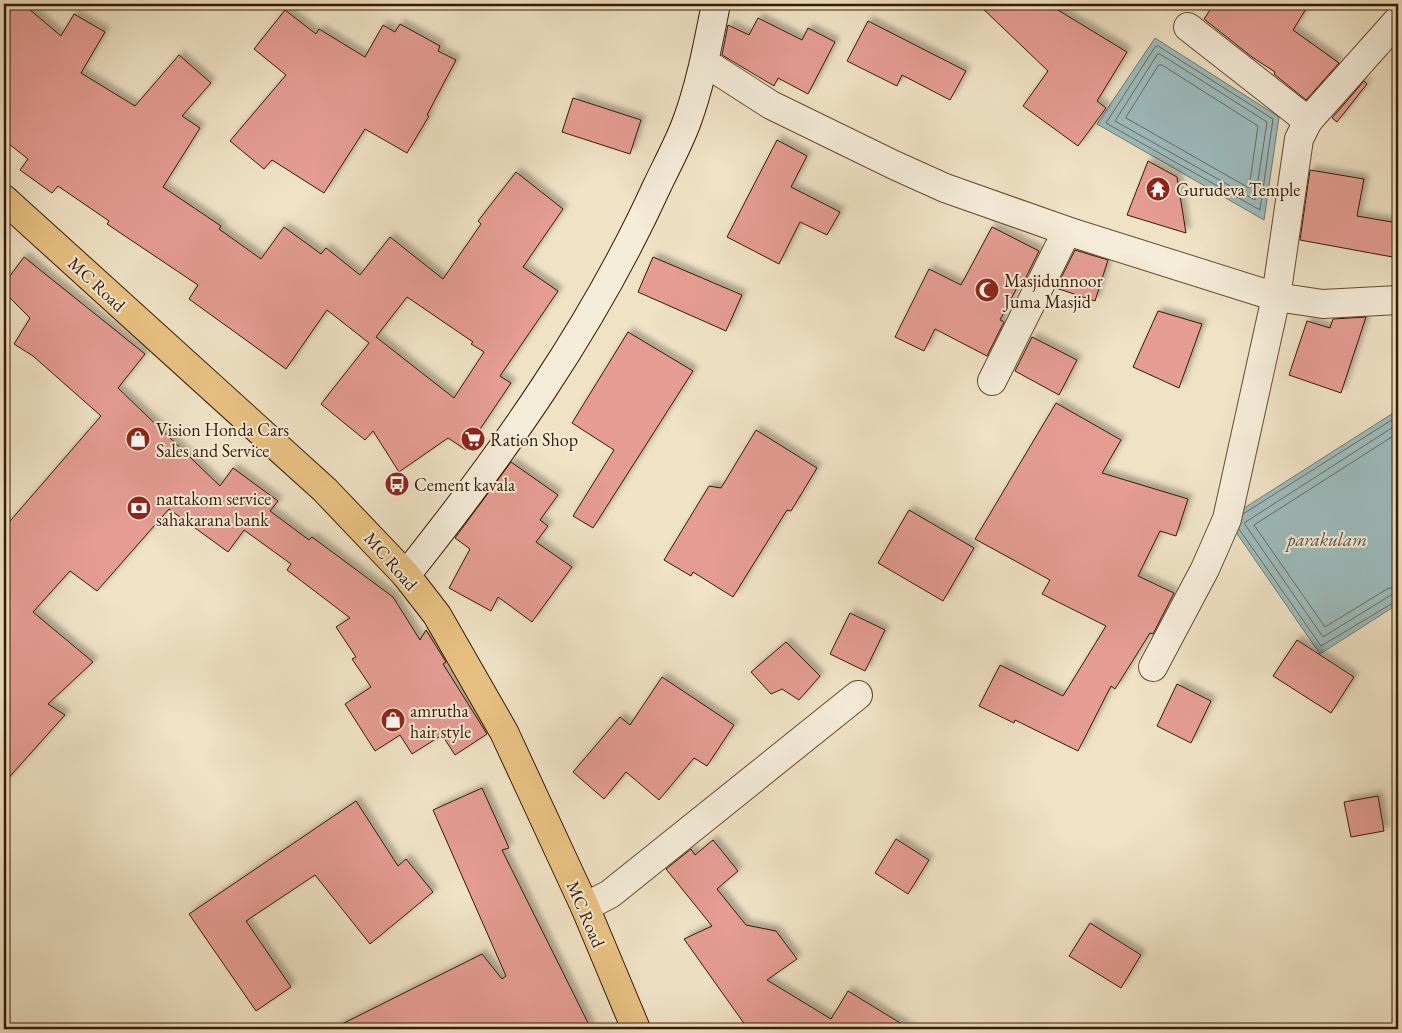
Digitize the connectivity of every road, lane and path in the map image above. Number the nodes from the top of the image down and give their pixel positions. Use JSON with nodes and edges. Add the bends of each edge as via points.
{"nodes":[{"id":1,"x":716,"y":4,"type":"edge"},
{"id":2,"x":1398,"y":20,"type":"edge"},
{"id":3,"x":1188,"y":27,"type":"dead end"},
{"id":4,"x":704,"y":65,"type":"junction"},
{"id":5,"x":1308,"y":121,"type":"junction"},
{"id":6,"x":4,"y":199,"type":"edge"},
{"id":7,"x":1067,"y":230,"type":"junction"},
{"id":8,"x":1276,"y":297,"type":"junction"},
{"id":9,"x":1398,"y":300,"type":"edge"},
{"id":10,"x":992,"y":381,"type":"dead end"},
{"id":11,"x":406,"y":575,"type":"junction"},
{"id":12,"x":1153,"y":667,"type":"dead end"},
{"id":13,"x":858,"y":695,"type":"dead end"},
{"id":14,"x":585,"y":907,"type":"junction"},
{"id":15,"x":636,"y":1029,"type":"edge"}],
"edges":[{"from":1,"to":4,"type":"street"},
{"from":2,"to":5,"type":"street"},
{"from":3,"to":5,"type":"street"},
{"from":4,"to":7,"type":"street","via":[[771,105],[902,169],[945,188]]},
{"from":4,"to":11,"type":"street","via":[[687,122],[639,226],[581,330],[470,496]]},
{"from":5,"to":8,"type":"street","via":[[1299,140]]},
{"from":6,"to":11,"type":"highway","name":"MC Road","via":[[325,490]]},
{"from":7,"to":8,"type":"street"},
{"from":7,"to":10,"type":"street"},
{"from":8,"to":9,"type":"street","via":[[1323,304]]},
{"from":8,"to":12,"type":"street","via":[[1226,519],[1205,569]]},
{"from":11,"to":14,"type":"highway","name":"MC Road","via":[[437,615],[504,732]]},
{"from":13,"to":14,"type":"street","via":[[610,894]]},
{"from":14,"to":15,"type":"highway","name":"MC Road"}]}
